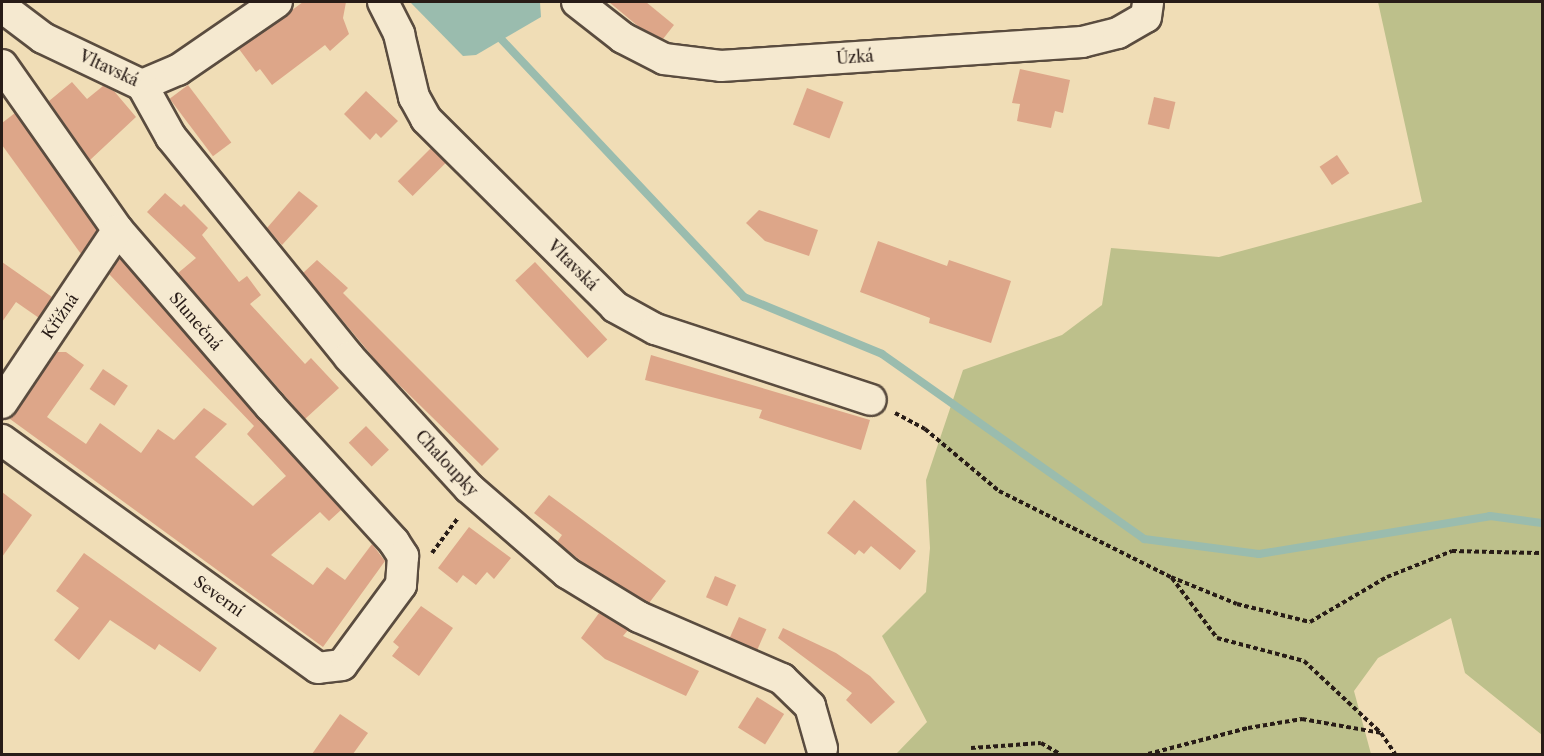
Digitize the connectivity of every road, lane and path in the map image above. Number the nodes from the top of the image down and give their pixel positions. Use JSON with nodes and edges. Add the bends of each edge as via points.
{"nodes":[{"id":1,"x":277,"y":2,"type":"edge"},
{"id":2,"x":383,"y":2,"type":"edge"},
{"id":3,"x":577,"y":2,"type":"edge"},
{"id":4,"x":2,"y":7,"type":"edge"},
{"id":5,"x":1147,"y":9,"type":"edge"},
{"id":6,"x":2,"y":65,"type":"edge"},
{"id":7,"x":142,"y":85,"type":"junction"},
{"id":8,"x":117,"y":230,"type":"junction"},
{"id":9,"x":871,"y":400,"type":"joint"},
{"id":10,"x":2,"y":403,"type":"edge"},
{"id":11,"x":2,"y":440,"type":"edge"},
{"id":12,"x":469,"y":488,"type":"junction"},
{"id":13,"x":1542,"y":553,"type":"edge"},
{"id":14,"x":403,"y":575,"type":"junction"},
{"id":15,"x":1171,"y":577,"type":"junction"},
{"id":16,"x":1381,"y":733,"type":"junction"},
{"id":17,"x":971,"y":747,"type":"dead end"},
{"id":18,"x":822,"y":748,"type":"dead end"},
{"id":19,"x":1060,"y":754,"type":"edge"},
{"id":20,"x":1148,"y":754,"type":"edge"},
{"id":21,"x":1395,"y":754,"type":"edge"}],
"edges":[{"from":1,"to":7,"type":"street","name":"Vltavská","via":[[178,70]]},
{"from":2,"to":9,"type":"street","name":"Vltavská","via":[[399,34],[414,97],[426,119],[615,307],[655,329]]},
{"from":3,"to":5,"type":"street","name":"Úzká","via":[[623,38],[664,59],[721,66],[1082,42],[1118,33]]},
{"from":4,"to":7,"type":"street","name":"Vltavská","via":[[43,38]]},
{"from":6,"to":8,"type":"street","name":"Slunečná"},
{"from":7,"to":12,"type":"street","name":"Chaloupky","via":[[171,137],[275,266],[349,357]]},
{"from":8,"to":10,"type":"street","name":"Křížná"},
{"from":8,"to":14,"type":"street","name":"Slunečná","via":[[394,542]]},
{"from":9,"to":15,"type":"path","via":[[925,429],[999,492]]},
{"from":11,"to":14,"type":"street","name":"Severní","via":[[318,668],[342,666]]},
{"from":12,"to":14,"type":"path","via":[[456,499],[460,515],[418,574]]},
{"from":12,"to":18,"type":"street","name":"Chaloupky","via":[[567,573],[639,617],[782,679],[810,705]]},
{"from":13,"to":15,"type":"path","via":[[1452,551],[1387,578],[1310,622],[1237,604]]},
{"from":15,"to":16,"type":"path","via":[[1217,638],[1304,661]]},
{"from":16,"to":20,"type":"path","via":[[1302,719],[1248,728]]},
{"from":16,"to":21,"type":"path"},
{"from":17,"to":19,"type":"path","via":[[1041,744]]}]}
